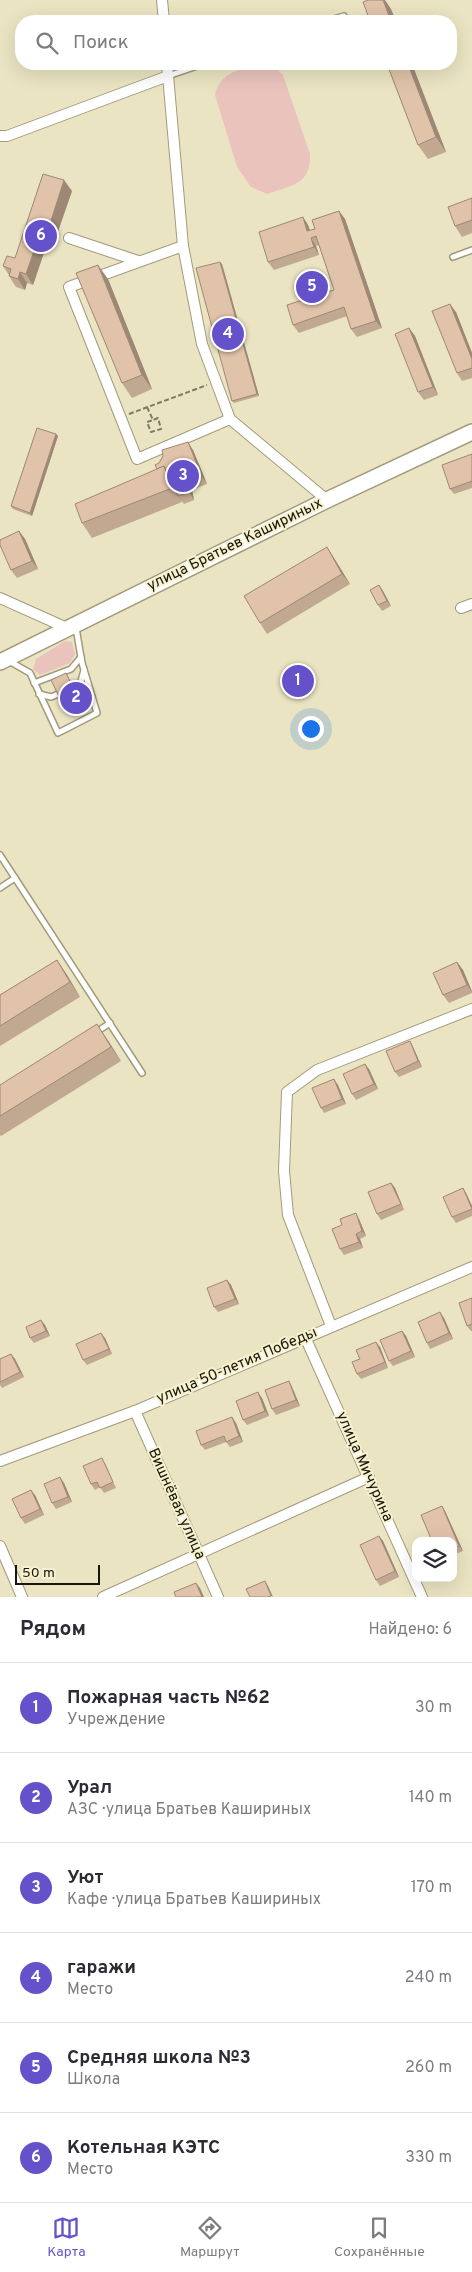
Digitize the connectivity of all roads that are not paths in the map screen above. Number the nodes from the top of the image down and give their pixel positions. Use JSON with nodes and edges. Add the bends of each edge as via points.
{"nodes":[{"id":1,"x":162,"y":0,"type":"edge"},
{"id":2,"x":163,"y":15,"type":"edge"},
{"id":3,"x":168,"y":70,"type":"edge"},
{"id":4,"x":186,"y":70,"type":"edge"},
{"id":5,"x":168,"y":76,"type":"junction"},
{"id":6,"x":0,"y":136,"type":"edge"},
{"id":7,"x":68,"y":238,"type":"dead end"},
{"id":8,"x":182,"y":246,"type":"junction"},
{"id":9,"x":472,"y":250,"type":"edge"},
{"id":10,"x":453,"y":257,"type":"dead end"},
{"id":11,"x":138,"y":261,"type":"junction"},
{"id":12,"x":230,"y":419,"type":"junction"},
{"id":13,"x":472,"y":432,"type":"edge"},
{"id":14,"x":327,"y":500,"type":"junction"},
{"id":15,"x":0,"y":598,"type":"edge"},
{"id":16,"x":472,"y":604,"type":"edge"},
{"id":17,"x":461,"y":608,"type":"dead end"},
{"id":18,"x":71,"y":626,"type":"junction"},
{"id":19,"x":81,"y":657,"type":"junction"},
{"id":20,"x":3,"y":661,"type":"edge"},
{"id":21,"x":84,"y":669,"type":"junction"},
{"id":22,"x":34,"y":683,"type":"junction"},
{"id":23,"x":39,"y":694,"type":"junction"},
{"id":24,"x":0,"y":855,"type":"edge"},
{"id":25,"x":15,"y":878,"type":"junction"},
{"id":26,"x":0,"y":888,"type":"edge"},
{"id":27,"x":66,"y":957,"type":"junction"},
{"id":28,"x":58,"y":962,"type":"edge"},
{"id":29,"x":472,"y":1008,"type":"edge"},
{"id":30,"x":110,"y":1023,"type":"junction"},
{"id":31,"x":86,"y":1039,"type":"edge"},
{"id":32,"x":142,"y":1073,"type":"dead end"},
{"id":33,"x":472,"y":1267,"type":"edge"},
{"id":34,"x":331,"y":1326,"type":"junction"},
{"id":35,"x":305,"y":1337,"type":"junction"},
{"id":36,"x":135,"y":1411,"type":"junction"},
{"id":37,"x":0,"y":1461,"type":"edge"},
{"id":38,"x":369,"y":1478,"type":"junction"},
{"id":39,"x":0,"y":1546,"type":"edge"},
{"id":40,"x":198,"y":1554,"type":"junction"},
{"id":41,"x":22,"y":1597,"type":"edge"},
{"id":42,"x":103,"y":1597,"type":"edge"},
{"id":43,"x":218,"y":1597,"type":"edge"},
{"id":44,"x":422,"y":1597,"type":"edge"}],
"edges":[{"from":1,"to":2,"type":"street"},
{"from":3,"to":5,"type":"street"},
{"from":4,"to":5,"type":"lane"},
{"from":5,"to":6,"type":"street"},
{"from":5,"to":8,"type":"street"},
{"from":7,"to":11,"type":"street"},
{"from":8,"to":11,"type":"street"},
{"from":8,"to":12,"type":"street","via":[[202,344]]},
{"from":9,"to":10,"type":"lane"},
{"from":11,"to":12,"type":"street","via":[[69,287],[137,459]]},
{"from":12,"to":14,"type":"street"},
{"from":13,"to":14,"type":"main road","name":"улица Братьев Кашириных"},
{"from":14,"to":18,"type":"main road","name":"улица Братьев Кашириных"},
{"from":15,"to":18,"type":"street"},
{"from":16,"to":17,"type":"street"},
{"from":18,"to":19,"type":"lane"},
{"from":18,"to":20,"type":"main road","name":"улица Братьев Кашириных"},
{"from":19,"to":21,"type":"lane"},
{"from":19,"to":22,"type":"lane","via":[[71,669]]},
{"from":20,"to":22,"type":"lane","via":[[30,673]]},
{"from":21,"to":23,"type":"lane","via":[[80,685],[51,697]]},
{"from":21,"to":23,"type":"lane","via":[[96,713],[58,733]]},
{"from":22,"to":23,"type":"lane"},
{"from":24,"to":25,"type":"lane"},
{"from":25,"to":26,"type":"lane"},
{"from":25,"to":27,"type":"lane"},
{"from":27,"to":28,"type":"lane"},
{"from":27,"to":30,"type":"lane"},
{"from":29,"to":34,"type":"street","via":[[317,1070],[287,1092],[284,1170],[288,1215]]},
{"from":30,"to":31,"type":"lane"},
{"from":30,"to":32,"type":"lane"},
{"from":33,"to":34,"type":"street","name":"улица 50-летия Победы"},
{"from":34,"to":35,"type":"street","name":"улица 50-летия Победы"},
{"from":35,"to":36,"type":"street","name":"улица 50-летия Победы"},
{"from":35,"to":38,"type":"street","name":"улица Мичурина"},
{"from":36,"to":37,"type":"street","name":"улица 50-летия Победы"},
{"from":36,"to":40,"type":"street","name":"Вишнёвая улица"},
{"from":38,"to":40,"type":"street"},
{"from":38,"to":44,"type":"street","name":"улица Мичурина"},
{"from":39,"to":41,"type":"street"},
{"from":40,"to":42,"type":"street"},
{"from":40,"to":43,"type":"street","name":"Вишнёвая улица"}]}
